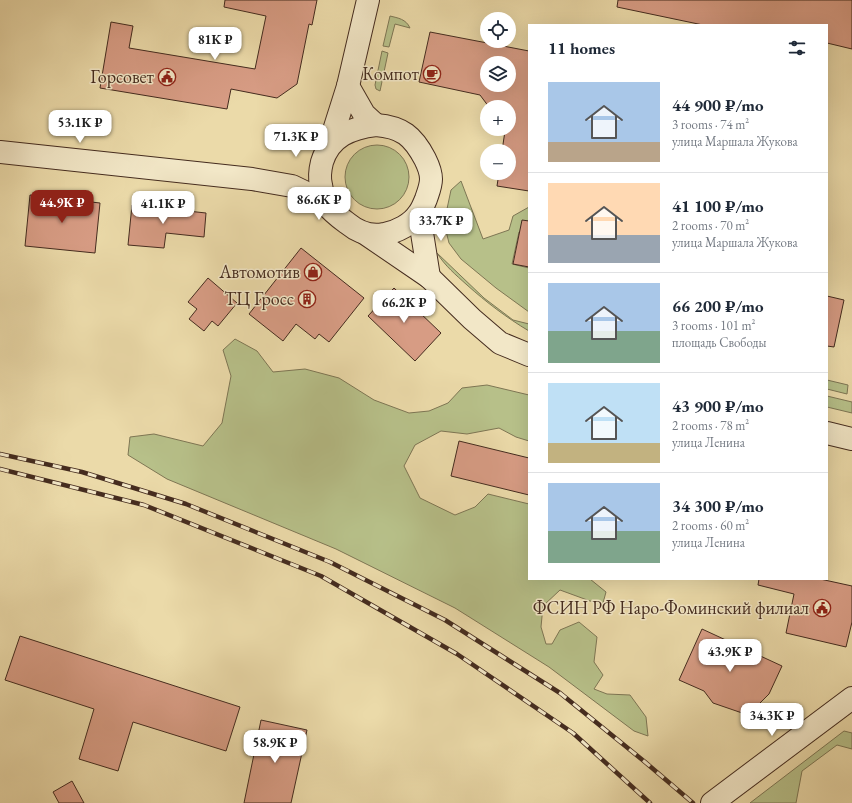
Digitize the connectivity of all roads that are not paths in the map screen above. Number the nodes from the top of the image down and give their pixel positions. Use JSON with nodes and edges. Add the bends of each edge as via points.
{"nodes":[{"id":1,"x":368,"y":0,"type":"edge"},
{"id":2,"x":348,"y":86,"type":"junction"},
{"id":3,"x":376,"y":125,"type":"junction"},
{"id":4,"x":326,"y":151,"type":"junction"},
{"id":5,"x":0,"y":152,"type":"edge"},
{"id":6,"x":292,"y":186,"type":"junction"},
{"id":7,"x":325,"y":202,"type":"junction"},
{"id":8,"x":419,"y":214,"type":"junction"},
{"id":9,"x":366,"y":234,"type":"junction"},
{"id":10,"x":429,"y":277,"type":"junction"},
{"id":11,"x":528,"y":355,"type":"edge"},
{"id":12,"x":828,"y":433,"type":"edge"},
{"id":13,"x":852,"y":439,"type":"edge"},
{"id":14,"x":852,"y":698,"type":"edge"},
{"id":15,"x":712,"y":803,"type":"edge"}],
"edges":[{"from":1,"to":2,"type":"main road"},
{"from":2,"to":3,"type":"main road","via":[[364,114]]},
{"from":2,"to":4,"type":"main road"},
{"from":3,"to":4,"type":"main road","via":[[352,130],[341,136]]},
{"from":3,"to":8,"type":"main road","via":[[399,130],[409,137],[418,146],[429,167],[429,192]]},
{"from":4,"to":6,"type":"main road"},
{"from":4,"to":7,"type":"main road","via":[[319,178]]},
{"from":5,"to":6,"type":"main road","via":[[252,179]]},
{"from":6,"to":7,"type":"main road"},
{"from":7,"to":9,"type":"main road","via":[[339,217]]},
{"from":8,"to":9,"type":"main road","via":[[400,229],[383,234]]},
{"from":8,"to":10,"type":"main road"},
{"from":9,"to":10,"type":"main road"},
{"from":10,"to":11,"type":"main road","via":[[500,343]]},
{"from":12,"to":13,"type":"main road"},
{"from":14,"to":15,"type":"main road"}]}
